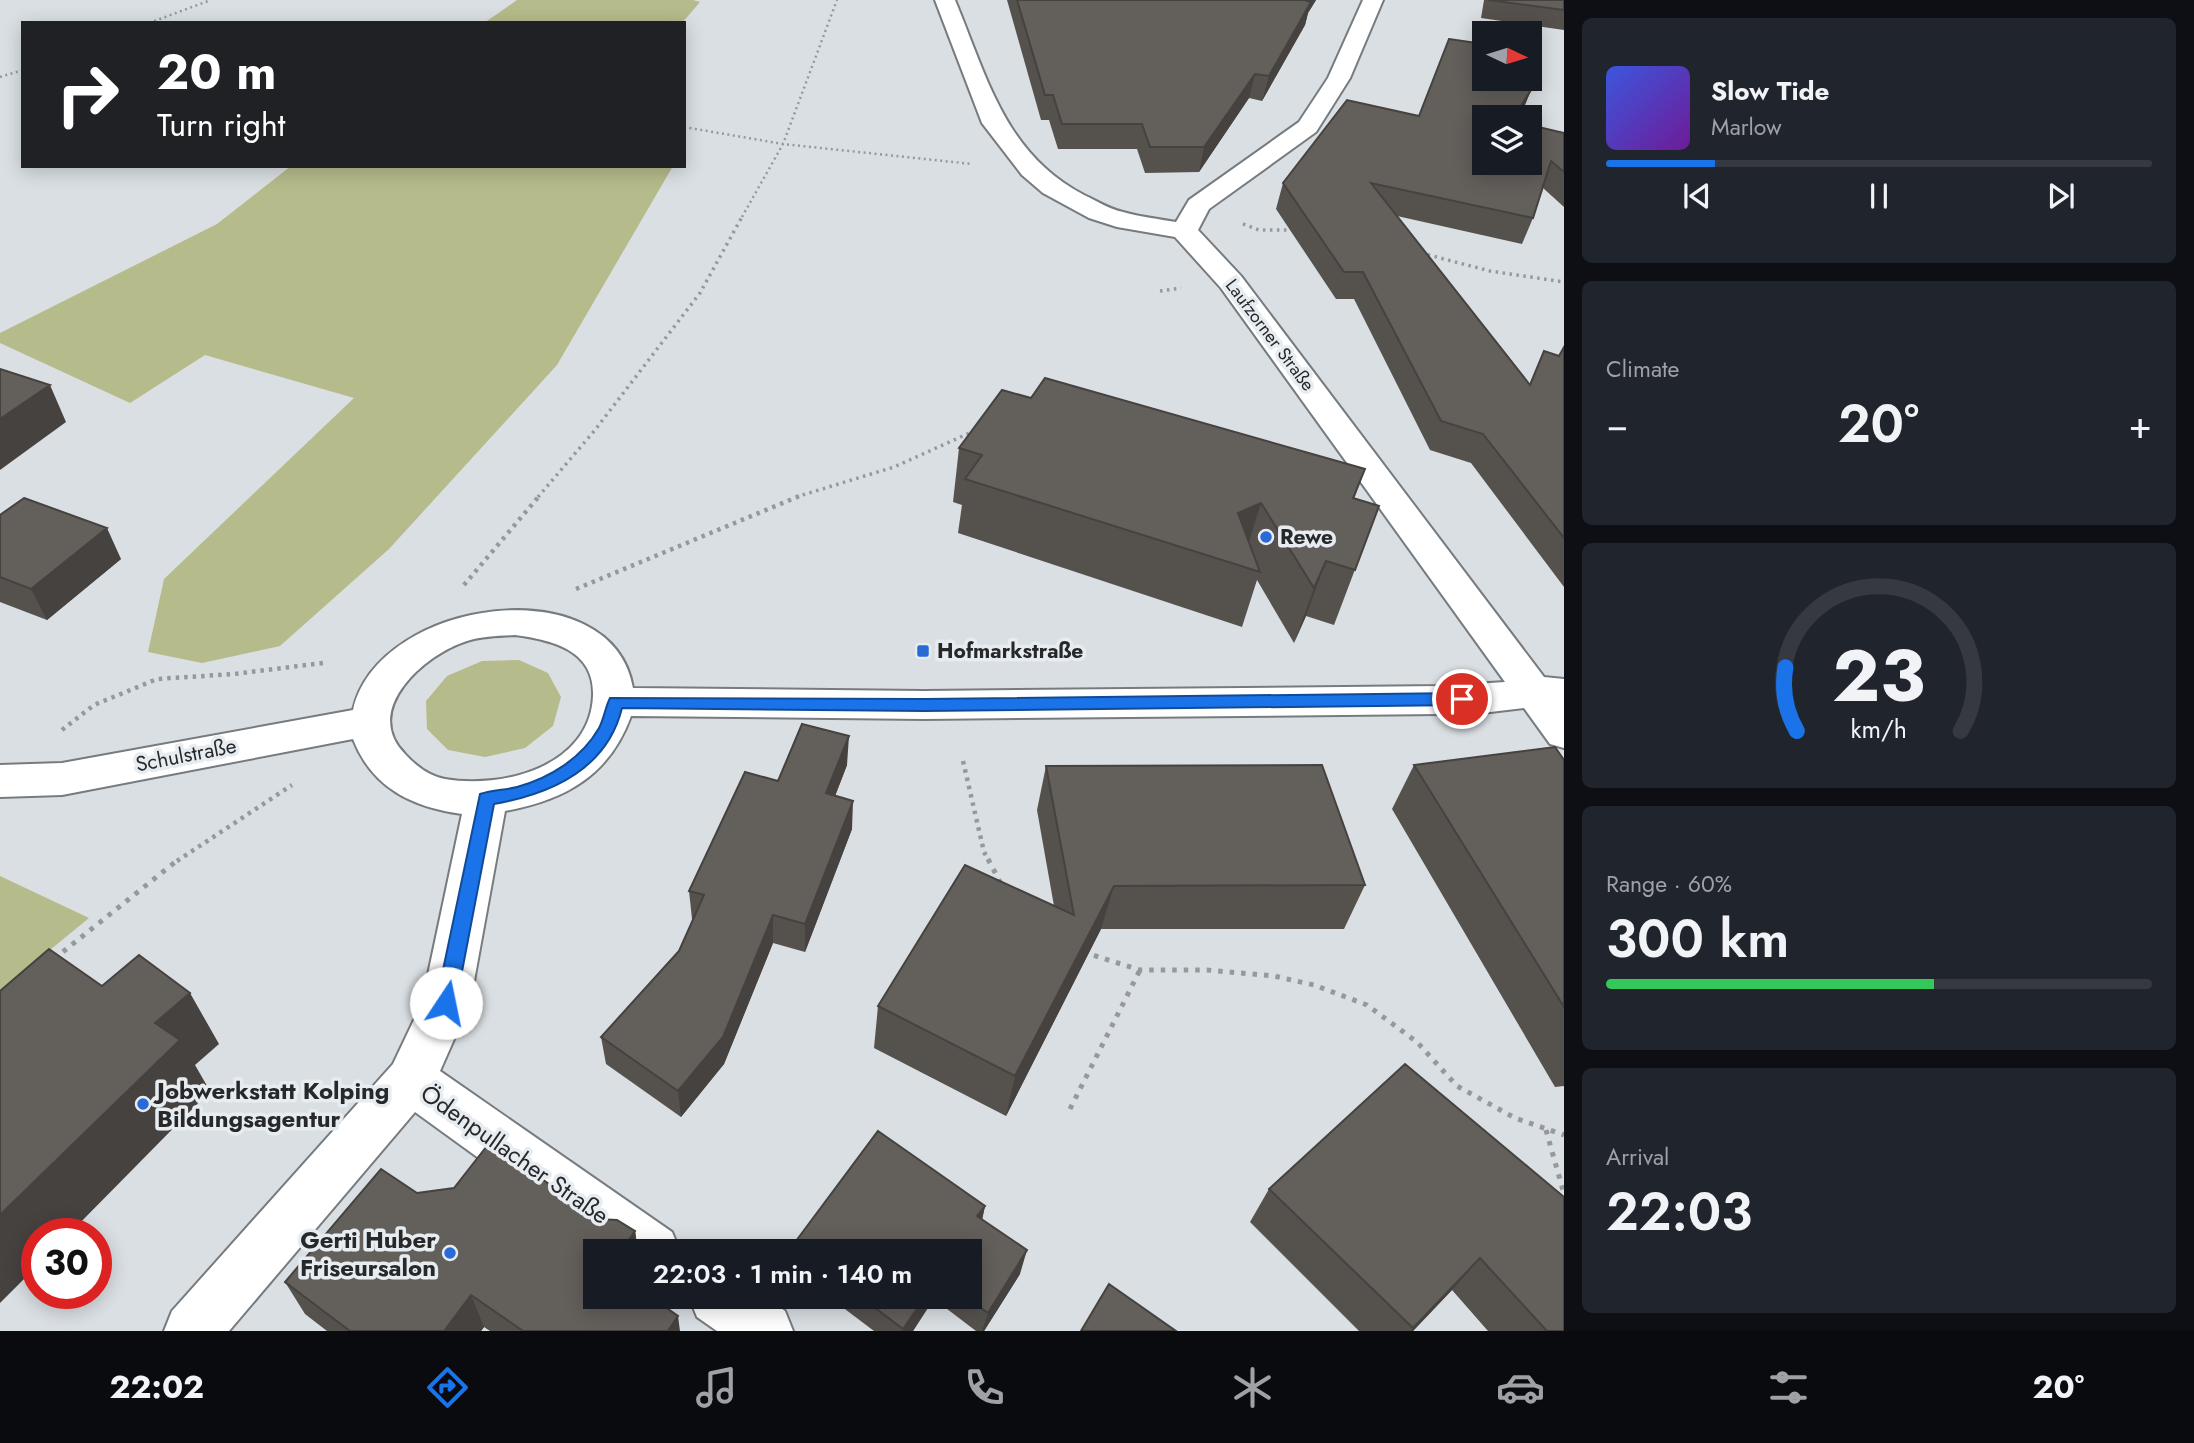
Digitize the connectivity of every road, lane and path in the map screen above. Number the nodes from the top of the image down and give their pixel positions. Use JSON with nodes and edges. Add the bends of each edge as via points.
{"nodes":[{"id":1,"x":211,"y":0,"type":"edge"},
{"id":2,"x":837,"y":0,"type":"edge"},
{"id":3,"x":945,"y":0,"type":"edge"},
{"id":4,"x":1373,"y":0,"type":"edge"},
{"id":5,"x":154,"y":21,"type":"edge"},
{"id":6,"x":21,"y":71,"type":"edge"},
{"id":7,"x":0,"y":77,"type":"edge"},
{"id":8,"x":686,"y":127,"type":"edge"},
{"id":9,"x":783,"y":144,"type":"junction"},
{"id":10,"x":1031,"y":170,"type":"junction"},
{"id":11,"x":1191,"y":218,"type":"junction"},
{"id":12,"x":1296,"y":230,"type":"edge"},
{"id":13,"x":1416,"y":251,"type":"edge"},
{"id":14,"x":1564,"y":282,"type":"edge"},
{"id":15,"x":982,"y":427,"type":"edge"},
{"id":16,"x":572,"y":591,"type":"dead end"},
{"id":17,"x":456,"y":594,"type":"dead end"},
{"id":18,"x":323,"y":663,"type":"dead end"},
{"id":19,"x":1549,"y":691,"type":"edge"},
{"id":20,"x":615,"y":702,"type":"junction"},
{"id":21,"x":371,"y":720,"type":"junction"},
{"id":22,"x":1564,"y":733,"type":"edge"},
{"id":23,"x":52,"y":737,"type":"dead end"},
{"id":24,"x":963,"y":761,"type":"dead end"},
{"id":25,"x":298,"y":779,"type":"dead end"},
{"id":26,"x":0,"y":781,"type":"edge"},
{"id":27,"x":486,"y":799,"type":"junction"},
{"id":28,"x":1006,"y":894,"type":"edge"},
{"id":29,"x":1076,"y":949,"type":"edge"},
{"id":30,"x":53,"y":961,"type":"edge"},
{"id":31,"x":1140,"y":970,"type":"junction"},
{"id":32,"x":411,"y":1080,"type":"junction"},
{"id":33,"x":1070,"y":1109,"type":"dead end"},
{"id":34,"x":1545,"y":1129,"type":"junction"},
{"id":35,"x":1564,"y":1135,"type":"edge"},
{"id":36,"x":1564,"y":1194,"type":"edge"},
{"id":37,"x":636,"y":1239,"type":"edge"},
{"id":38,"x":734,"y":1309,"type":"edge"},
{"id":39,"x":192,"y":1331,"type":"edge"},
{"id":40,"x":765,"y":1331,"type":"edge"}],
"edges":[{"from":1,"to":5,"type":"path"},
{"from":2,"to":9,"type":"path"},
{"from":3,"to":10,"type":"street","via":[[994,123]]},
{"from":4,"to":11,"type":"street","via":[[1339,78],[1308,127]]},
{"from":6,"to":7,"type":"path"},
{"from":8,"to":9,"type":"path"},
{"from":9,"to":10,"type":"path"},
{"from":9,"to":17,"type":"path","via":[[701,293],[595,430]]},
{"from":10,"to":11,"type":"street","via":[[1052,188],[1117,219]]},
{"from":11,"to":12,"type":"path","via":[[1259,230]]},
{"from":11,"to":19,"type":"street","name":"Laufzorner Straße","via":[[1231,282]]},
{"from":13,"to":14,"type":"path","via":[[1490,271]]},
{"from":15,"to":16,"type":"path","via":[[894,467],[784,501]]},
{"from":18,"to":23,"type":"path","via":[[157,679],[94,705]]},
{"from":19,"to":20,"type":"street","via":[[1468,699],[924,705]]},
{"from":19,"to":22,"type":"street","name":"Laufzorner Straße"},
{"from":20,"to":21,"type":"street","via":[[612,677],[599,655],[577,638],[548,626],[516,622],[448,634],[419,649],[394,670],[378,694]]},
{"from":20,"to":27,"type":"street","via":[[610,724],[597,746],[576,766],[549,782]]},
{"from":21,"to":26,"type":"street","name":"Schulstraße","via":[[62,779]]},
{"from":21,"to":27,"type":"street","via":[[375,746],[391,769],[416,786],[449,796]]},
{"from":24,"to":28,"type":"path","via":[[985,852]]},
{"from":25,"to":30,"type":"path","via":[[183,856]]},
{"from":27,"to":32,"type":"street","via":[[446,1003]]},
{"from":29,"to":31,"type":"path"},
{"from":31,"to":33,"type":"path"},
{"from":31,"to":34,"type":"path","via":[[1274,976],[1367,1005],[1417,1042],[1457,1086]]},
{"from":32,"to":37,"type":"street","name":"Ödenpullacher Straße"},
{"from":32,"to":39,"type":"street"},
{"from":34,"to":35,"type":"path"},
{"from":34,"to":36,"type":"path"},
{"from":38,"to":40,"type":"street"}]}
